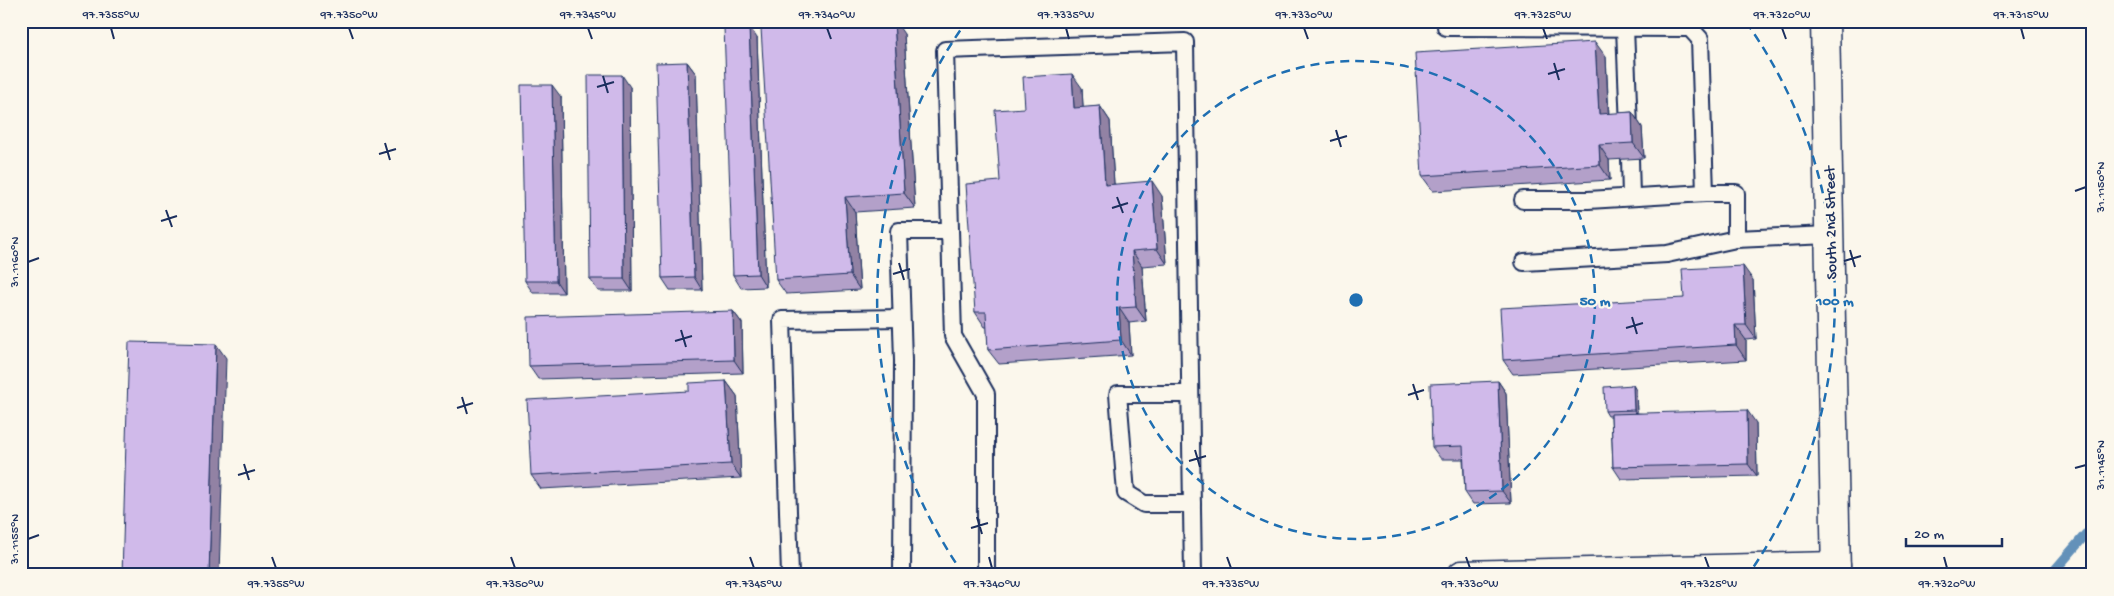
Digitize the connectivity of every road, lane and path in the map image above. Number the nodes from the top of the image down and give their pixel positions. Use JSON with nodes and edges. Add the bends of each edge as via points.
{"nodes":[{"id":1,"x":1825,"y":21,"type":"edge"},
{"id":2,"x":1446,"y":27,"type":"dead end"},
{"id":3,"x":1625,"y":28,"type":"junction"},
{"id":4,"x":1628,"y":127,"type":"edge"},
{"id":5,"x":1630,"y":158,"type":"edge"},
{"id":6,"x":1705,"y":193,"type":"junction"},
{"id":7,"x":1631,"y":198,"type":"junction"},
{"id":8,"x":1524,"y":200,"type":"dead end"},
{"id":9,"x":950,"y":231,"type":"junction"},
{"id":10,"x":1830,"y":235,"type":"junction"},
{"id":11,"x":1736,"y":239,"type":"junction"},
{"id":12,"x":1524,"y":262,"type":"dead end"},
{"id":13,"x":900,"y":318,"type":"junction"},
{"id":14,"x":1190,"y":394,"type":"junction"},
{"id":15,"x":1192,"y":504,"type":"junction"},
{"id":16,"x":1836,"y":570,"type":"edge"},
{"id":17,"x":1736,"y":572,"type":"edge"},
{"id":18,"x":1506,"y":574,"type":"edge"},
{"id":19,"x":790,"y":575,"type":"edge"},
{"id":20,"x":902,"y":575,"type":"edge"},
{"id":21,"x":986,"y":575,"type":"edge"},
{"id":22,"x":1193,"y":575,"type":"edge"},
{"id":23,"x":1462,"y":575,"type":"edge"}],
"edges":[{"from":1,"to":10,"type":"street","name":"South 2nd Street"},
{"from":2,"to":3,"type":"lane"},
{"from":3,"to":4,"type":"lane"},
{"from":3,"to":6,"type":"lane","via":[[1690,28],[1700,39]]},
{"from":5,"to":7,"type":"lane"},
{"from":6,"to":7,"type":"lane"},
{"from":6,"to":11,"type":"lane","via":[[1736,192]]},
{"from":7,"to":8,"type":"lane"},
{"from":9,"to":13,"type":"lane","via":[[898,231]]},
{"from":9,"to":14,"type":"lane","via":[[946,50],[1184,42]]},
{"from":9,"to":21,"type":"lane","via":[[953,336],[986,394]]},
{"from":10,"to":11,"type":"lane"},
{"from":10,"to":16,"type":"street","name":"South 2nd Street"},
{"from":11,"to":12,"type":"lane","via":[[1667,254]]},
{"from":13,"to":19,"type":"lane","via":[[782,320]]},
{"from":13,"to":20,"type":"lane","via":[[903,361]]},
{"from":14,"to":15,"type":"lane"},
{"from":14,"to":15,"type":"lane","via":[[1118,394],[1126,493],[1144,504]]},
{"from":15,"to":22,"type":"lane"},
{"from":16,"to":17,"type":"street"},
{"from":17,"to":18,"type":"street"},
{"from":18,"to":23,"type":"street"}]}
